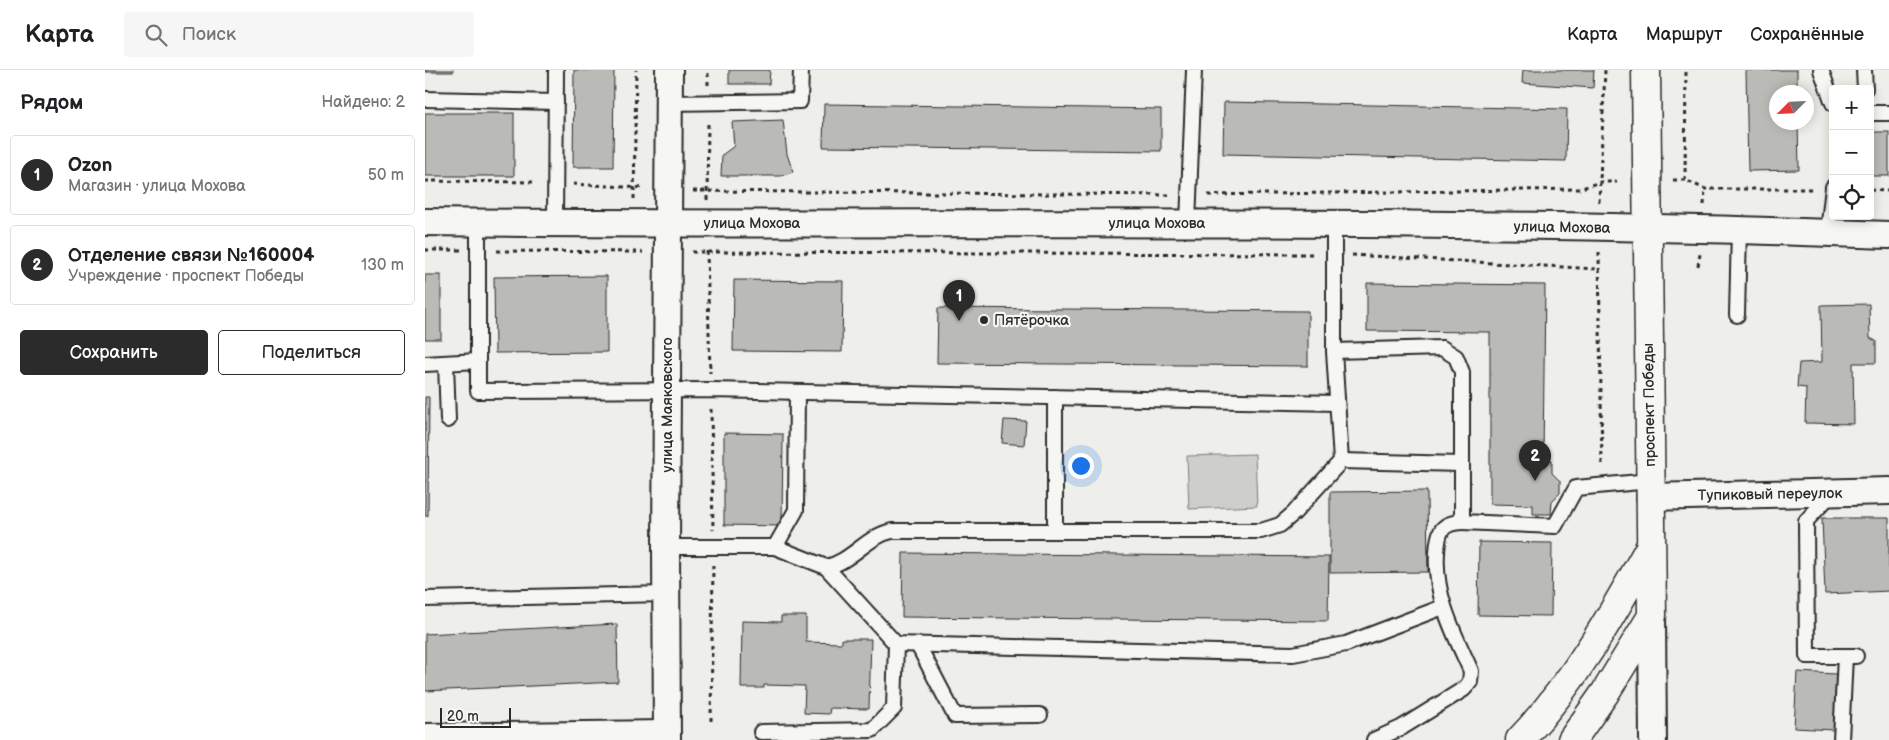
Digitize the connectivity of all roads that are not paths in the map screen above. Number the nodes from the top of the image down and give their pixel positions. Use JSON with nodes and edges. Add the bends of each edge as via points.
{"nodes":[{"id":1,"x":556,"y":70,"type":"edge"},
{"id":2,"x":669,"y":70,"type":"edge"},
{"id":3,"x":801,"y":70,"type":"edge"},
{"id":4,"x":1194,"y":70,"type":"edge"},
{"id":5,"x":1646,"y":70,"type":"edge"},
{"id":6,"x":1821,"y":70,"type":"edge"},
{"id":7,"x":1864,"y":70,"type":"edge"},
{"id":8,"x":1865,"y":85,"type":"edge"},
{"id":9,"x":1829,"y":92,"type":"edge"},
{"id":10,"x":425,"y":99,"type":"edge"},
{"id":11,"x":556,"y":102,"type":"junction"},
{"id":12,"x":668,"y":102,"type":"junction"},
{"id":13,"x":1874,"y":113,"type":"edge"},
{"id":14,"x":1889,"y":114,"type":"edge"},
{"id":15,"x":1829,"y":220,"type":"edge"},
{"id":16,"x":425,"y":222,"type":"edge"},
{"id":17,"x":478,"y":223,"type":"junction"},
{"id":18,"x":667,"y":223,"type":"junction"},
{"id":19,"x":1188,"y":223,"type":"junction"},
{"id":20,"x":555,"y":224,"type":"junction"},
{"id":21,"x":1334,"y":224,"type":"junction"},
{"id":22,"x":1647,"y":227,"type":"junction"},
{"id":23,"x":1739,"y":230,"type":"junction"},
{"id":24,"x":1828,"y":232,"type":"junction"},
{"id":25,"x":1889,"y":235,"type":"edge"},
{"id":26,"x":1737,"y":315,"type":"dead end"},
{"id":27,"x":1333,"y":351,"type":"junction"},
{"id":28,"x":478,"y":361,"type":"junction"},
{"id":29,"x":446,"y":363,"type":"junction"},
{"id":30,"x":425,"y":364,"type":"edge"},
{"id":31,"x":667,"y":390,"type":"junction"},
{"id":32,"x":797,"y":392,"type":"junction"},
{"id":33,"x":1055,"y":398,"type":"junction"},
{"id":34,"x":1337,"y":403,"type":"junction"},
{"id":35,"x":448,"y":420,"type":"dead end"},
{"id":36,"x":1341,"y":461,"type":"junction"},
{"id":37,"x":1461,"y":464,"type":"junction"},
{"id":38,"x":1650,"y":489,"type":"junction"},
{"id":39,"x":1889,"y":491,"type":"edge"},
{"id":40,"x":1833,"y":492,"type":"junction"},
{"id":41,"x":1462,"y":522,"type":"junction"},
{"id":42,"x":1055,"y":531,"type":"junction"},
{"id":43,"x":1651,"y":546,"type":"junction"},
{"id":44,"x":666,"y":547,"type":"junction"},
{"id":45,"x":775,"y":547,"type":"junction"},
{"id":46,"x":826,"y":567,"type":"junction"},
{"id":47,"x":666,"y":594,"type":"junction"},
{"id":48,"x":425,"y":598,"type":"edge"},
{"id":49,"x":1443,"y":607,"type":"junction"},
{"id":50,"x":1652,"y":616,"type":"junction"},
{"id":51,"x":897,"y":644,"type":"junction"},
{"id":52,"x":918,"y":646,"type":"junction"},
{"id":53,"x":1040,"y":715,"type":"dead end"},
{"id":54,"x":761,"y":732,"type":"dead end"},
{"id":55,"x":425,"y":736,"type":"edge"},
{"id":56,"x":667,"y":737,"type":"edge"},
{"id":57,"x":1374,"y":740,"type":"edge"},
{"id":58,"x":1520,"y":740,"type":"edge"},
{"id":59,"x":1572,"y":740,"type":"edge"},
{"id":60,"x":1653,"y":740,"type":"edge"},
{"id":61,"x":1841,"y":740,"type":"edge"}],
"edges":[{"from":1,"to":11,"type":"lane"},
{"from":2,"to":12,"type":"street","name":"улица Маяковского"},
{"from":3,"to":12,"type":"lane","via":[[800,101]]},
{"from":4,"to":19,"type":"lane"},
{"from":5,"to":22,"type":"main road","name":"проспект Победы"},
{"from":6,"to":9,"type":"lane"},
{"from":7,"to":8,"type":"lane"},
{"from":10,"to":11,"type":"lane"},
{"from":11,"to":20,"type":"lane"},
{"from":12,"to":18,"type":"street","name":"улица Маяковского"},
{"from":13,"to":14,"type":"lane"},
{"from":15,"to":24,"type":"lane"},
{"from":16,"to":17,"type":"street","name":"улица Мохова"},
{"from":17,"to":20,"type":"street","name":"улица Мохова"},
{"from":17,"to":28,"type":"lane"},
{"from":18,"to":19,"type":"street","name":"улица Мохова"},
{"from":18,"to":20,"type":"street","name":"улица Мохова"},
{"from":18,"to":31,"type":"street","name":"улица Маяковского"},
{"from":19,"to":21,"type":"street","name":"улица Мохова"},
{"from":21,"to":22,"type":"street","name":"улица Мохова"},
{"from":21,"to":27,"type":"lane"},
{"from":22,"to":23,"type":"street","name":"улица Мохова"},
{"from":22,"to":38,"type":"main road","name":"проспект Победы"},
{"from":23,"to":24,"type":"street","name":"улица Мохова"},
{"from":23,"to":26,"type":"lane"},
{"from":24,"to":25,"type":"street","name":"улица Мохова"},
{"from":27,"to":34,"type":"lane"},
{"from":27,"to":37,"type":"lane","via":[[1442,348],[1456,357],[1463,372]]},
{"from":28,"to":29,"type":"lane"},
{"from":28,"to":31,"type":"lane","via":[[478,391]]},
{"from":29,"to":30,"type":"lane"},
{"from":29,"to":35,"type":"lane"},
{"from":31,"to":32,"type":"lane"},
{"from":31,"to":44,"type":"street","name":"улица Маяковского"},
{"from":32,"to":33,"type":"lane"},
{"from":32,"to":45,"type":"lane","via":[[796,510]]},
{"from":33,"to":34,"type":"lane"},
{"from":33,"to":42,"type":"lane"},
{"from":34,"to":36,"type":"lane"},
{"from":36,"to":37,"type":"lane"},
{"from":36,"to":42,"type":"lane","via":[[1287,519],[1280,525],[1261,530]]},
{"from":37,"to":41,"type":"lane"},
{"from":38,"to":40,"type":"street","name":"Тупиковый переулок"},
{"from":38,"to":41,"type":"lane","via":[[1602,485],[1576,488],[1555,526]]},
{"from":38,"to":43,"type":"main road","name":"проспект Победы"},
{"from":39,"to":40,"type":"street","name":"Тупиковый переулок"},
{"from":40,"to":61,"type":"lane","via":[[1806,521],[1807,656],[1850,656]]},
{"from":41,"to":49,"type":"lane","via":[[1453,522],[1439,534],[1437,584]]},
{"from":42,"to":46,"type":"lane","via":[[883,533],[841,562]]},
{"from":43,"to":50,"type":"main road","name":"проспект Победы"},
{"from":43,"to":58,"type":"main road","via":[[1605,627],[1560,693]]},
{"from":44,"to":45,"type":"lane"},
{"from":44,"to":47,"type":"street","name":"улица Маяковского"},
{"from":45,"to":46,"type":"lane"},
{"from":46,"to":51,"type":"lane"},
{"from":47,"to":48,"type":"lane"},
{"from":47,"to":56,"type":"street","name":"улица Маяковского"},
{"from":49,"to":52,"type":"lane","via":[[1346,644],[1293,654]]},
{"from":49,"to":57,"type":"lane","via":[[1471,671],[1469,682],[1449,699]]},
{"from":50,"to":59,"type":"main road"},
{"from":50,"to":60,"type":"street","name":"проспект Победы"},
{"from":51,"to":52,"type":"lane"},
{"from":51,"to":54,"type":"lane","via":[[894,708],[872,730]]},
{"from":52,"to":53,"type":"lane","via":[[955,716]]},
{"from":55,"to":56,"type":"street"}]}
